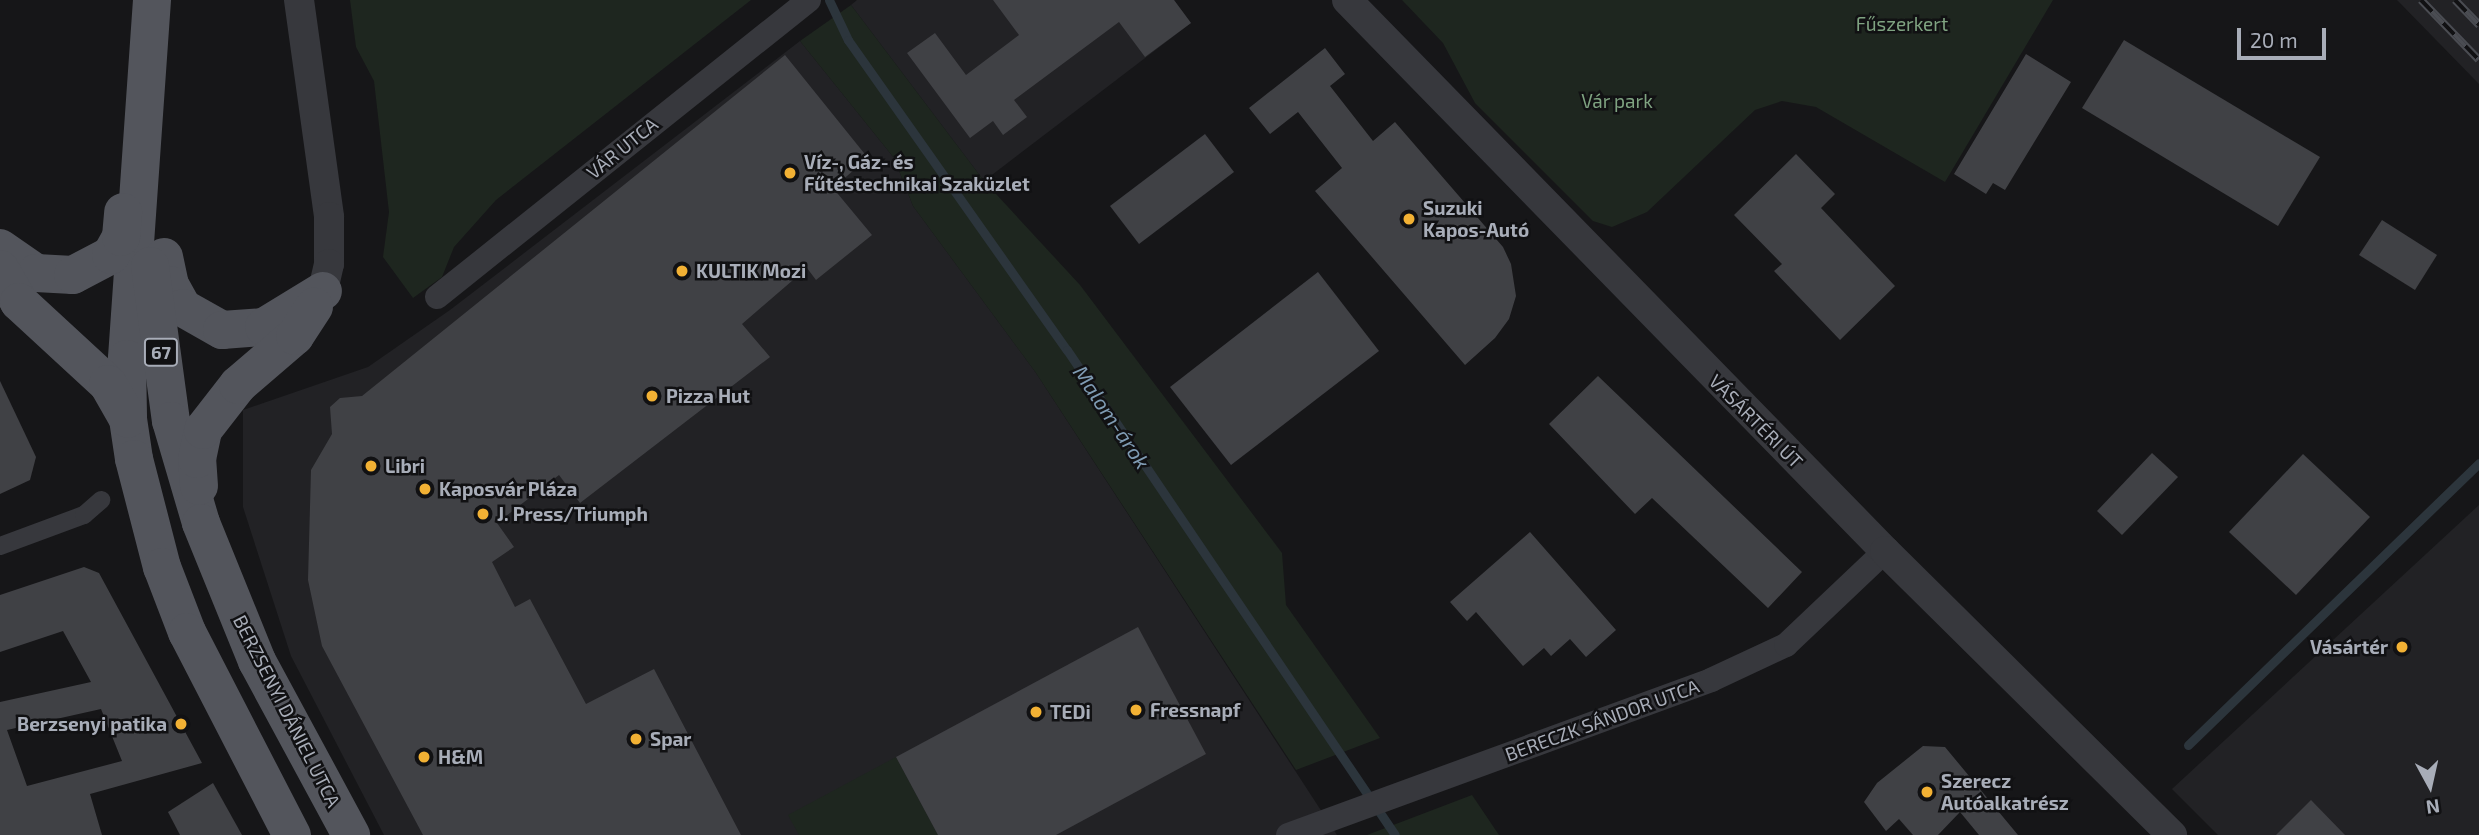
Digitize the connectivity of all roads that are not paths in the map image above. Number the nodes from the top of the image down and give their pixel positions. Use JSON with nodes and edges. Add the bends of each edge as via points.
{"nodes":[{"id":1,"x":152,"y":0,"type":"edge"},
{"id":2,"x":299,"y":0,"type":"edge"},
{"id":3,"x":809,"y":0,"type":"edge"},
{"id":4,"x":1346,"y":0,"type":"edge"},
{"id":5,"x":141,"y":165,"type":"junction"},
{"id":6,"x":0,"y":248,"type":"edge"},
{"id":7,"x":0,"y":268,"type":"edge"},
{"id":8,"x":323,"y":291,"type":"junction"},
{"id":9,"x":437,"y":297,"type":"dead end"},
{"id":10,"x":128,"y":419,"type":"junction"},
{"id":11,"x":101,"y":500,"type":"dead end"},
{"id":12,"x":201,"y":523,"type":"junction"},
{"id":13,"x":0,"y":546,"type":"edge"},
{"id":14,"x":1885,"y":551,"type":"junction"},
{"id":15,"x":292,"y":835,"type":"edge"},
{"id":16,"x":351,"y":835,"type":"edge"},
{"id":17,"x":1288,"y":835,"type":"edge"},
{"id":18,"x":2172,"y":835,"type":"edge"}],
"edges":[{"from":1,"to":5,"type":"main road","name":"BERZSENYI DÁNIEL UTCA","number":"67"},
{"from":2,"to":8,"type":"street","via":[[329,216],[329,264]]},
{"from":3,"to":9,"type":"street","name":"VÁR UTCA"},
{"from":4,"to":14,"type":"street","name":"VÁSÁRTÉRI ÚT"},
{"from":5,"to":6,"type":"main road","via":[[127,182],[121,237],[111,255],[95,266],[53,277],[36,273]]},
{"from":5,"to":8,"type":"main road","via":[[157,182],[170,285],[183,308],[222,330],[245,331],[264,327]]},
{"from":5,"to":10,"type":"main road","name":"BERZSENYI DÁNIEL UTCA","number":"67","via":[[127,359]]},
{"from":5,"to":12,"type":"main road","name":"BERZSENYI DÁNIEL UTCA","number":"67","via":[[171,421]]},
{"from":7,"to":10,"type":"main road","via":[[19,302],[108,384]]},
{"from":8,"to":12,"type":"main road","via":[[295,336],[239,386],[203,430],[197,459]]},
{"from":10,"to":15,"type":"main road","name":"BERZSENYI DÁNIEL UTCA","number":"67","via":[[162,566],[187,632]]},
{"from":11,"to":13,"type":"street","via":[[84,515]]},
{"from":12,"to":16,"type":"main road","name":"BERZSENYI DÁNIEL UTCA","number":"67","via":[[257,661]]},
{"from":14,"to":17,"type":"street","name":"BERECZK SÁNDOR UTCA","via":[[1786,645],[1711,680]]},
{"from":14,"to":18,"type":"street","name":"VÁSÁRTÉRI ÚT"}]}
